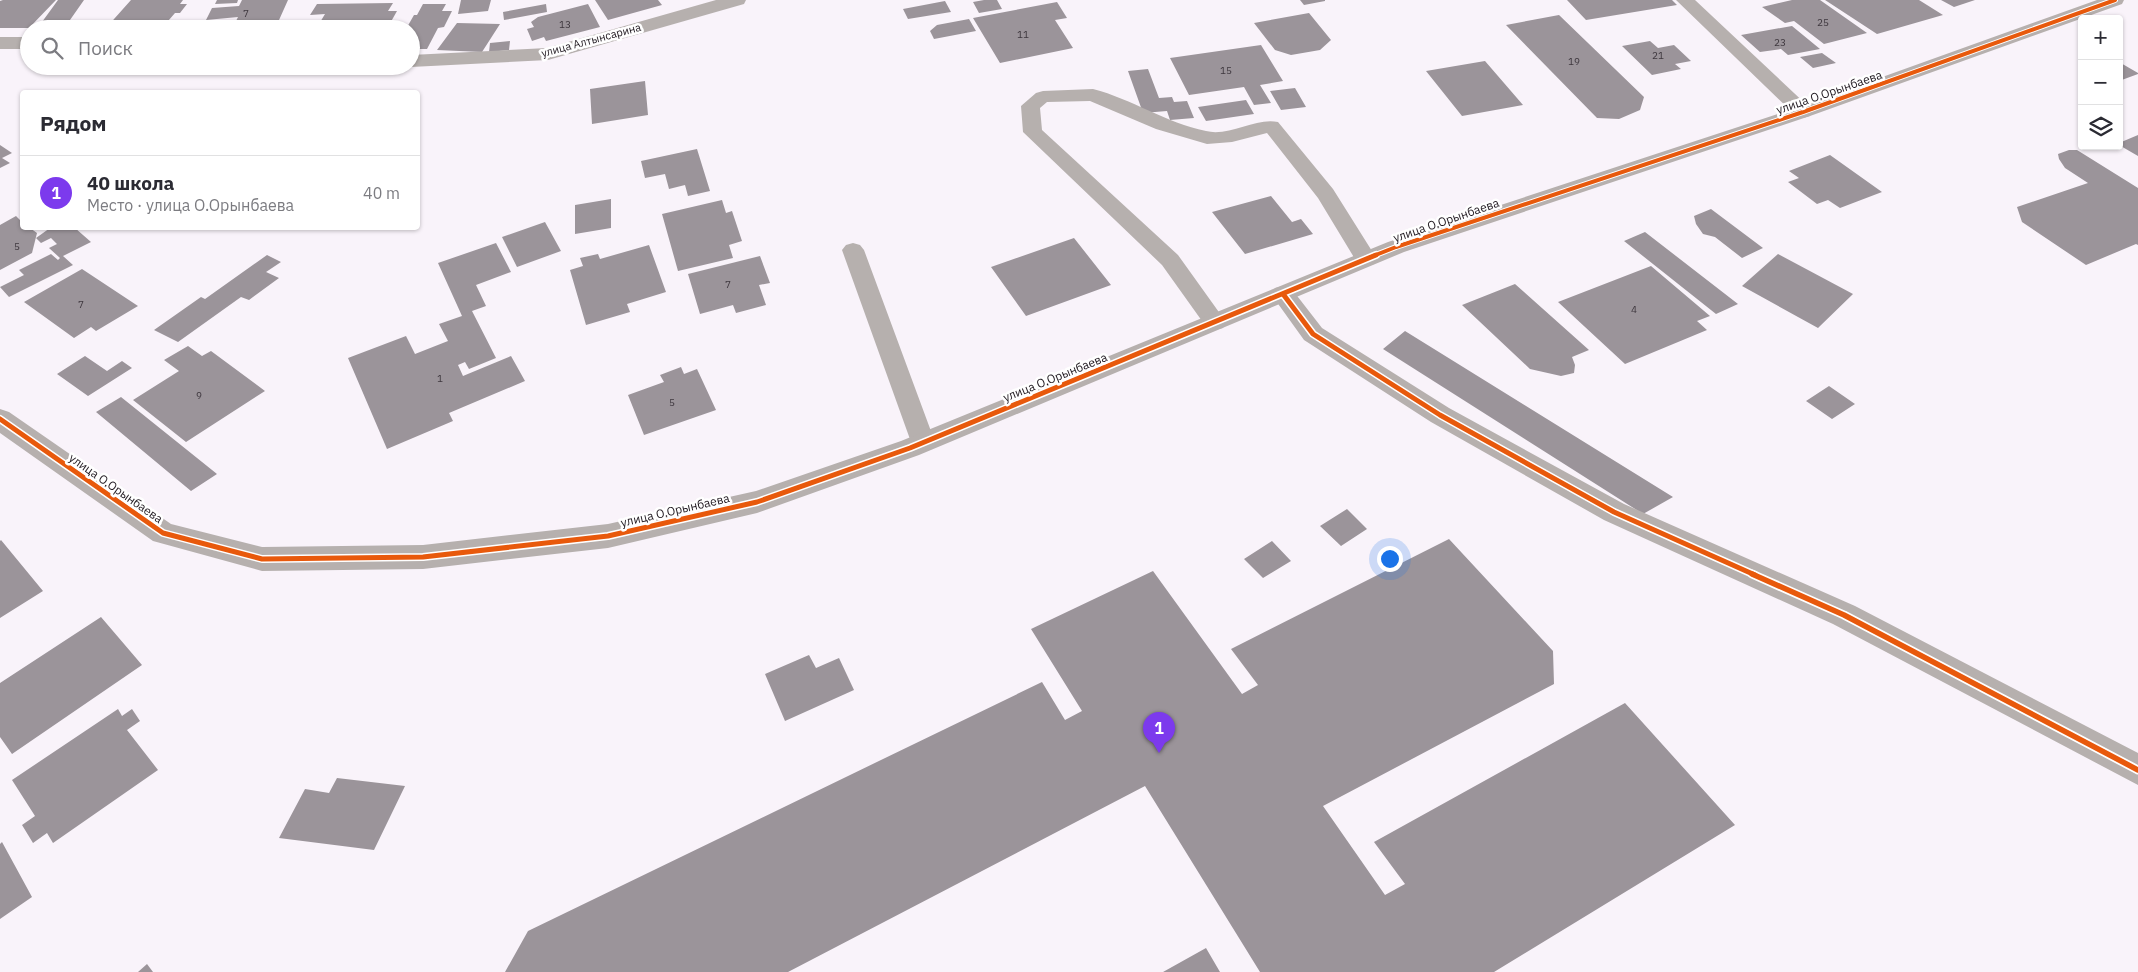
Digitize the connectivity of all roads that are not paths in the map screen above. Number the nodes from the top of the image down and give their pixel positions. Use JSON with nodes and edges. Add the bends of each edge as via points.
{"nodes":[{"id":1,"x":737,"y":0,"type":"edge"},
{"id":2,"x":1685,"y":0,"type":"edge"},
{"id":3,"x":2115,"y":0,"type":"edge"},
{"id":4,"x":20,"y":42,"type":"edge"},
{"id":5,"x":0,"y":43,"type":"edge"},
{"id":6,"x":420,"y":61,"type":"edge"},
{"id":7,"x":1803,"y":112,"type":"junction"},
{"id":8,"x":853,"y":250,"type":"dead end"},
{"id":9,"x":1366,"y":259,"type":"junction"},
{"id":10,"x":1283,"y":294,"type":"junction"},
{"id":11,"x":1215,"y":322,"type":"junction"},
{"id":12,"x":0,"y":419,"type":"edge"},
{"id":13,"x":923,"y":442,"type":"junction"},
{"id":14,"x":2138,"y":770,"type":"edge"}],
"edges":[{"from":1,"to":6,"type":"street","name":"улица Алтынсарина","via":[[548,54]]},
{"from":2,"to":7,"type":"lane"},
{"from":3,"to":7,"type":"street","name":"улица О.Орынбаева"},
{"from":4,"to":5,"type":"street"},
{"from":7,"to":9,"type":"street","name":"улица О.Орынбаева"},
{"from":8,"to":13,"type":"lane"},
{"from":9,"to":10,"type":"street","name":"улица О.Орынбаева"},
{"from":9,"to":11,"type":"lane","via":[[1326,194],[1271,126],[1232,136],[1207,138],[1163,125],[1093,95],[1043,97],[1030,106],[1033,132],[1170,260]]},
{"from":10,"to":11,"type":"street","name":"улица О.Орынбаева"},
{"from":10,"to":14,"type":"street","via":[[1313,334],[1440,414],[1614,512],[1844,615]]},
{"from":11,"to":13,"type":"street","name":"улица О.Орынбаева"},
{"from":12,"to":13,"type":"street","name":"улица О.Орынбаева","via":[[163,533],[262,559],[423,557],[608,536],[757,502]]}]}
